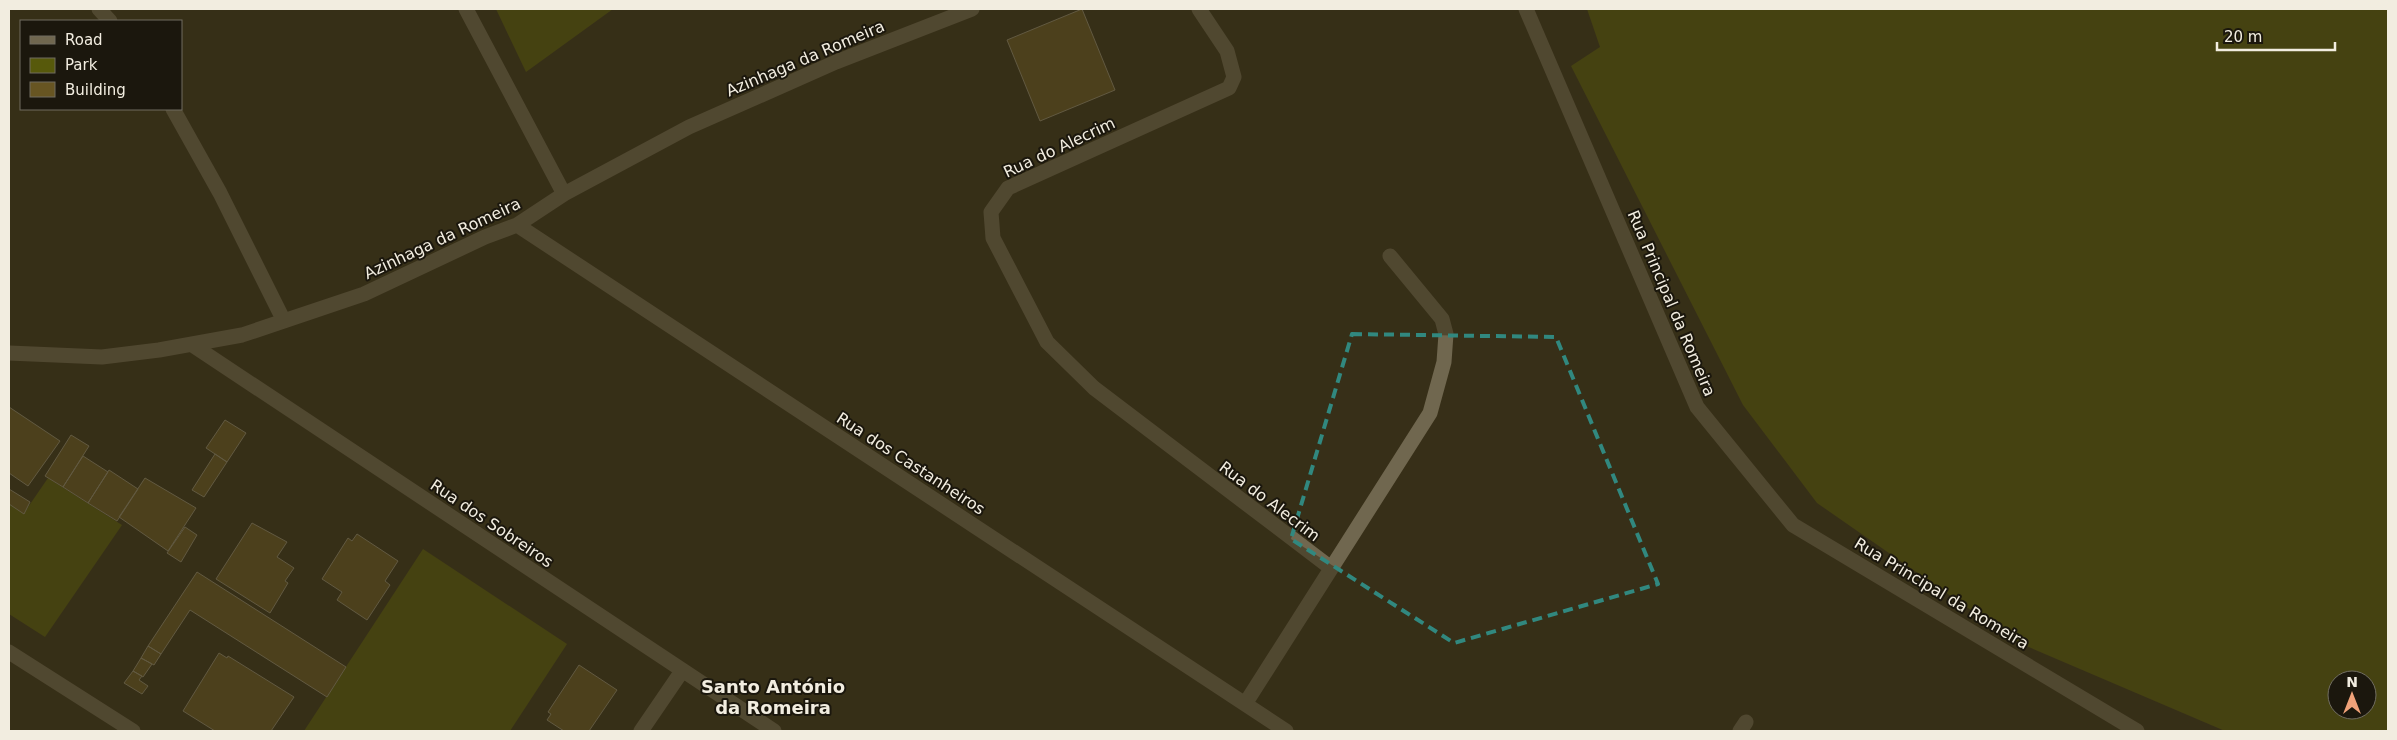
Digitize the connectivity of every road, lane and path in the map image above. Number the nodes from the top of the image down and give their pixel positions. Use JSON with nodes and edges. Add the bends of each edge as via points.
{"nodes":[{"id":1,"x":99,"y":9,"type":"edge"},
{"id":2,"x":466,"y":9,"type":"edge"},
{"id":3,"x":972,"y":9,"type":"edge"},
{"id":4,"x":1199,"y":9,"type":"edge"},
{"id":5,"x":1526,"y":9,"type":"edge"},
{"id":6,"x":109,"y":20,"type":"edge"},
{"id":7,"x":173,"y":110,"type":"edge"},
{"id":8,"x":564,"y":194,"type":"junction"},
{"id":9,"x":517,"y":225,"type":"junction"},
{"id":10,"x":1390,"y":256,"type":"dead end"},
{"id":11,"x":284,"y":321,"type":"junction"},
{"id":12,"x":191,"y":344,"type":"junction"},
{"id":13,"x":9,"y":353,"type":"edge"},
{"id":14,"x":1331,"y":568,"type":"junction"},
{"id":15,"x":9,"y":652,"type":"edge"},
{"id":16,"x":682,"y":671,"type":"junction"},
{"id":17,"x":1245,"y":704,"type":"junction"},
{"id":18,"x":133,"y":731,"type":"edge"},
{"id":19,"x":641,"y":731,"type":"edge"},
{"id":20,"x":774,"y":731,"type":"edge"},
{"id":21,"x":1286,"y":731,"type":"edge"},
{"id":22,"x":2137,"y":731,"type":"edge"}],
"edges":[{"from":1,"to":6,"type":"street"},
{"from":2,"to":8,"type":"street"},
{"from":3,"to":8,"type":"street","name":"Azinhaga da Romeira","via":[[836,62],[689,127]]},
{"from":4,"to":14,"type":"street","name":"Rua do Alecrim","via":[[1227,51],[1234,77],[1229,88],[1008,188],[991,212],[993,238],[1047,342],[1094,388]]},
{"from":5,"to":22,"type":"street","name":"Rua Principal da Romeira","via":[[1697,407],[1793,525]]},
{"from":7,"to":11,"type":"street","via":[[220,193]]},
{"from":8,"to":9,"type":"street","name":"Azinhaga da Romeira"},
{"from":9,"to":11,"type":"street","name":"Azinhaga da Romeira","via":[[364,294]]},
{"from":9,"to":17,"type":"street","name":"Rua dos Castanheiros"},
{"from":10,"to":14,"type":"street","via":[[1442,319],[1446,334],[1444,362],[1430,412]]},
{"from":11,"to":12,"type":"street","name":"Azinhaga da Romeira","via":[[242,335]]},
{"from":12,"to":13,"type":"street","name":"Azinhaga da Romeira","via":[[102,356]]},
{"from":12,"to":16,"type":"street","name":"Rua dos Sobreiros"},
{"from":14,"to":17,"type":"street"},
{"from":15,"to":18,"type":"street"},
{"from":16,"to":19,"type":"street"},
{"from":16,"to":20,"type":"street","name":"Rua dos Sobreiros"},
{"from":17,"to":21,"type":"street","name":"Rua dos Castanheiros"}]}
